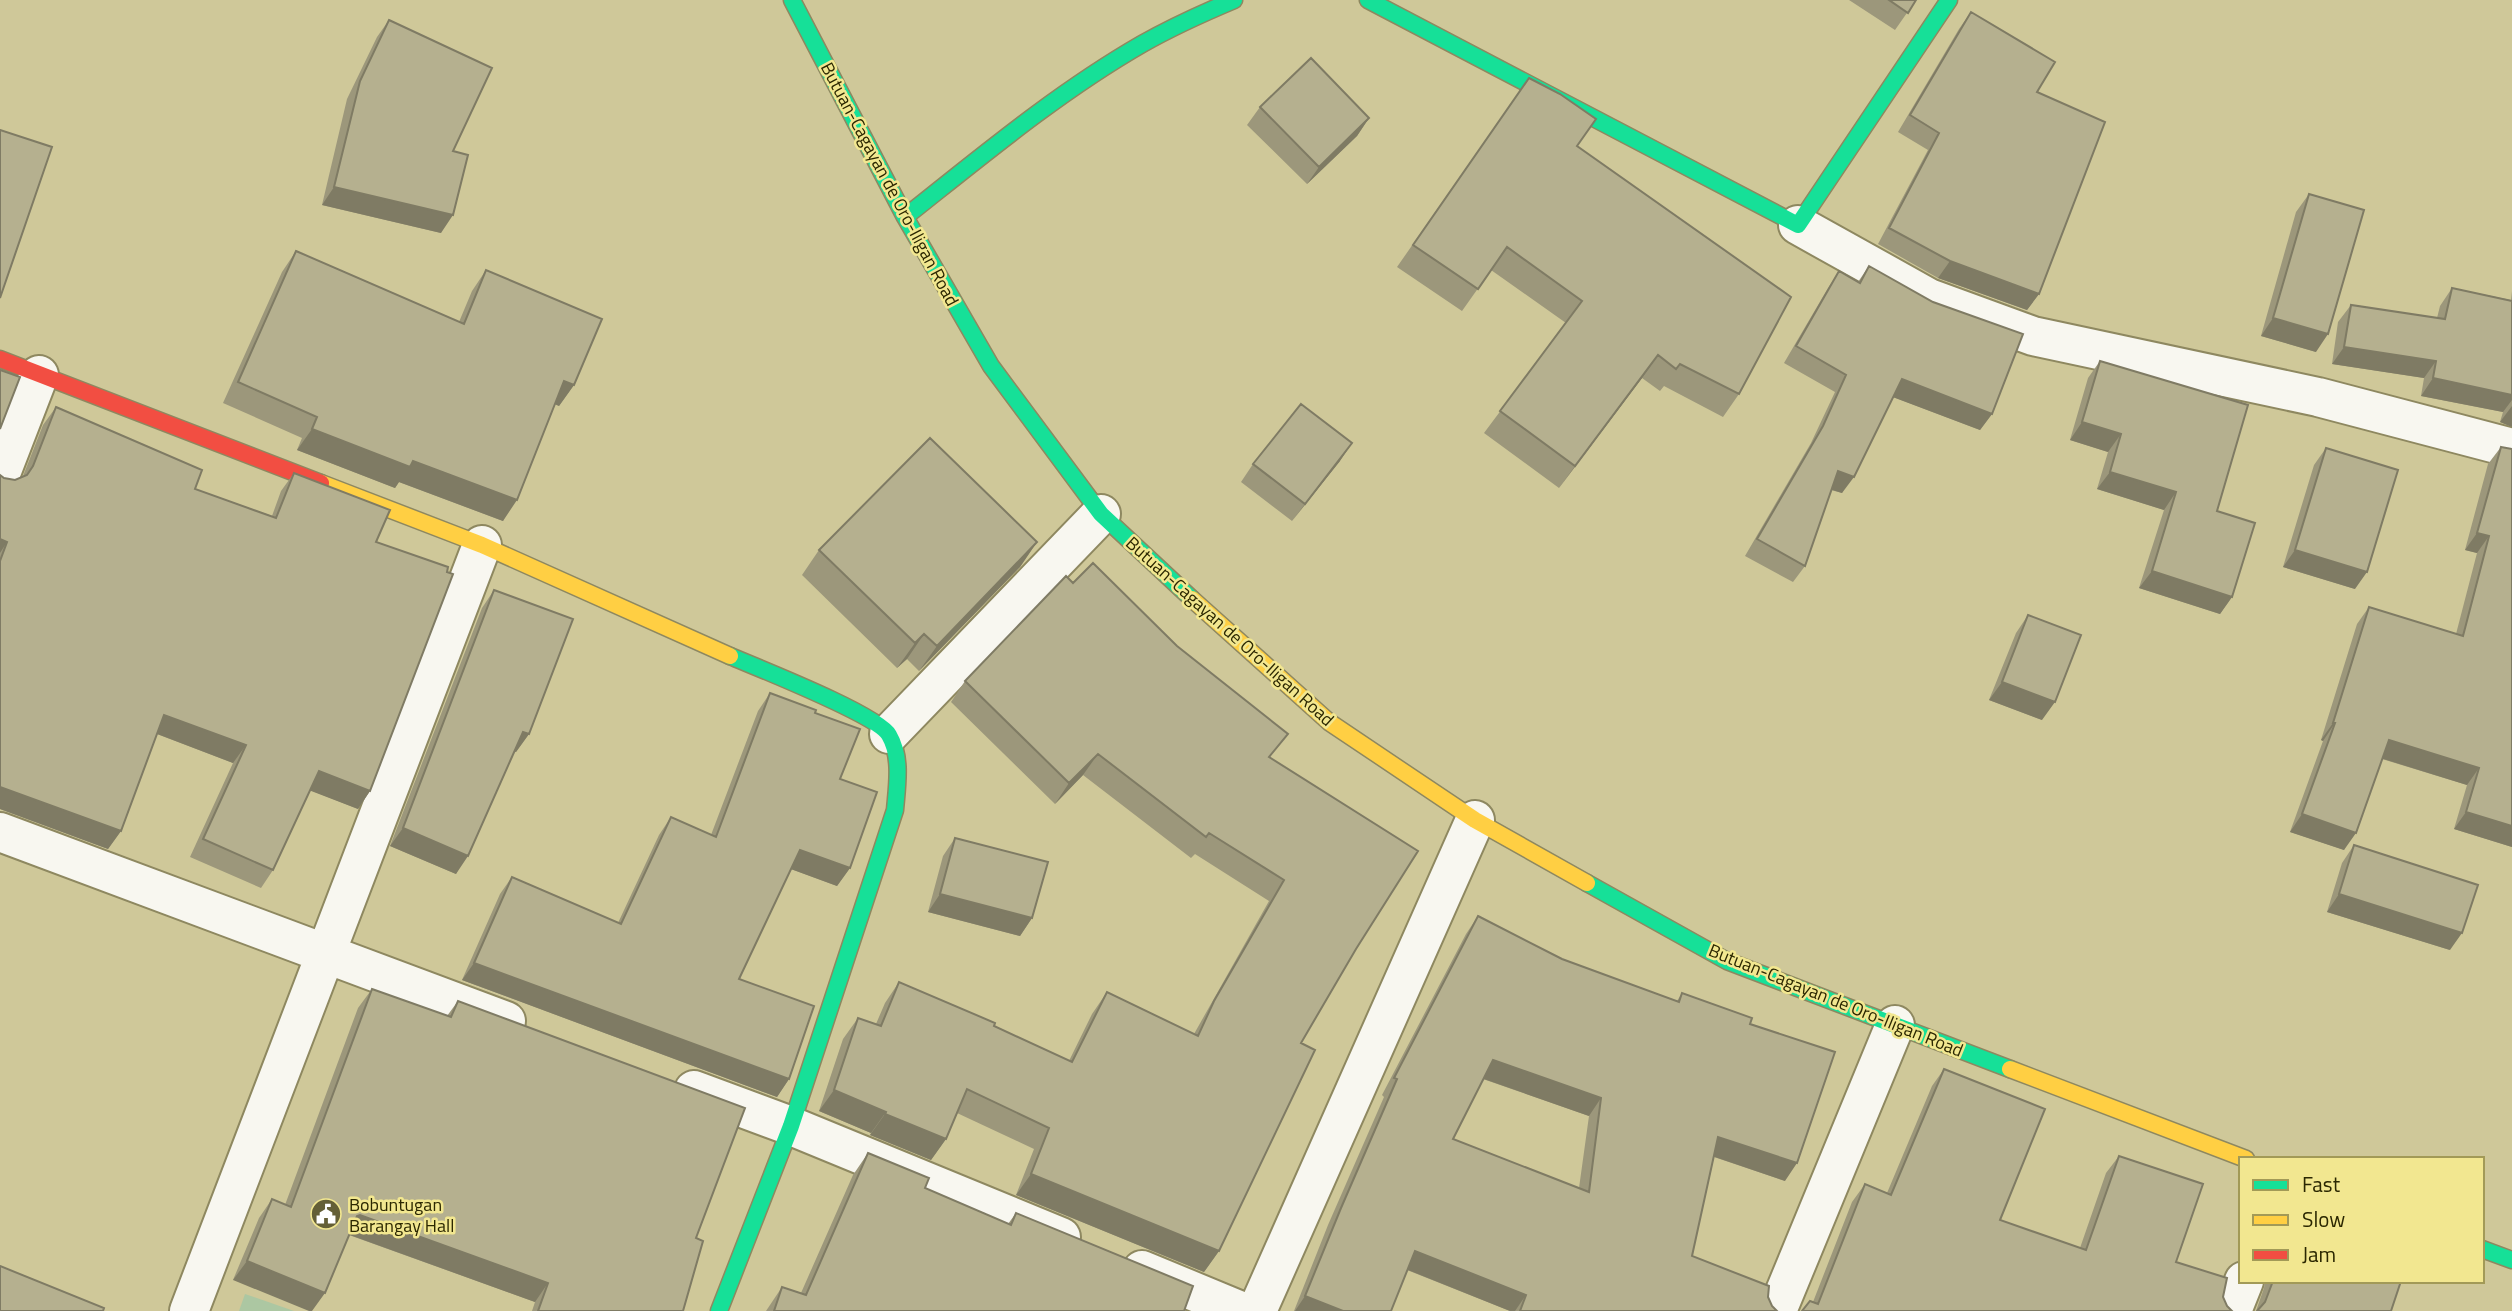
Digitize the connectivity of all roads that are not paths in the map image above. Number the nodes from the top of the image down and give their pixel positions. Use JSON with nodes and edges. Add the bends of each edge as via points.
{"nodes":[{"id":1,"x":792,"y":0,"type":"edge"},
{"id":2,"x":1234,"y":0,"type":"edge"},
{"id":3,"x":1368,"y":0,"type":"edge"},
{"id":4,"x":1949,"y":0,"type":"edge"},
{"id":5,"x":905,"y":216,"type":"junction"},
{"id":6,"x":1798,"y":225,"type":"junction"},
{"id":7,"x":0,"y":359,"type":"edge"},
{"id":8,"x":40,"y":375,"type":"junction"},
{"id":9,"x":2512,"y":448,"type":"edge"},
{"id":10,"x":0,"y":476,"type":"edge"},
{"id":11,"x":1101,"y":514,"type":"junction"},
{"id":12,"x":482,"y":545,"type":"junction"},
{"id":13,"x":889,"y":734,"type":"junction"},
{"id":14,"x":1475,"y":820,"type":"junction"},
{"id":15,"x":0,"y":832,"type":"edge"},
{"id":16,"x":326,"y":954,"type":"junction"},
{"id":17,"x":1895,"y":1026,"type":"junction"},
{"id":18,"x":533,"y":1031,"type":"edge"},
{"id":19,"x":662,"y":1079,"type":"edge"},
{"id":20,"x":792,"y":1126,"type":"junction"},
{"id":21,"x":2241,"y":1157,"type":"edge"},
{"id":22,"x":2484,"y":1250,"type":"edge"},
{"id":23,"x":2512,"y":1260,"type":"edge"},
{"id":24,"x":2243,"y":1283,"type":"edge"},
{"id":25,"x":189,"y":1311,"type":"edge"},
{"id":26,"x":719,"y":1311,"type":"edge"},
{"id":27,"x":1241,"y":1311,"type":"edge"},
{"id":28,"x":1257,"y":1311,"type":"edge"},
{"id":29,"x":1777,"y":1311,"type":"edge"},
{"id":30,"x":2232,"y":1311,"type":"edge"}],
"edges":[{"from":1,"to":5,"type":"main road","name":"Butuan-Cagayan de Oro-Iligan Road"},
{"from":2,"to":5,"type":"main road","via":[[1107,63]]},
{"from":3,"to":6,"type":"main road"},
{"from":4,"to":6,"type":"main road"},
{"from":5,"to":11,"type":"main road","name":"Butuan-Cagayan de Oro-Iligan Road","via":[[991,366]]},
{"from":6,"to":9,"type":"street","via":[[1929,298],[2033,336],[2318,397]]},
{"from":7,"to":8,"type":"main road"},
{"from":8,"to":10,"type":"street"},
{"from":8,"to":12,"type":"main road"},
{"from":11,"to":13,"type":"street"},
{"from":11,"to":14,"type":"main road","name":"Butuan-Cagayan de Oro-Iligan Road","via":[[1329,722]]},
{"from":12,"to":13,"type":"main road","via":[[861,714]]},
{"from":12,"to":16,"type":"street"},
{"from":13,"to":20,"type":"main road","via":[[898,764],[895,810]]},
{"from":14,"to":17,"type":"main road","name":"Butuan-Cagayan de Oro-Iligan Road","via":[[1727,961]]},
{"from":14,"to":28,"type":"street"},
{"from":15,"to":16,"type":"street"},
{"from":16,"to":18,"type":"street"},
{"from":16,"to":25,"type":"street"},
{"from":17,"to":21,"type":"main road","name":"Butuan-Cagayan de Oro-Iligan Road"},
{"from":17,"to":29,"type":"street"},
{"from":19,"to":20,"type":"street"},
{"from":20,"to":26,"type":"main road"},
{"from":20,"to":27,"type":"street"},
{"from":22,"to":23,"type":"main road"},
{"from":24,"to":30,"type":"street"}]}
